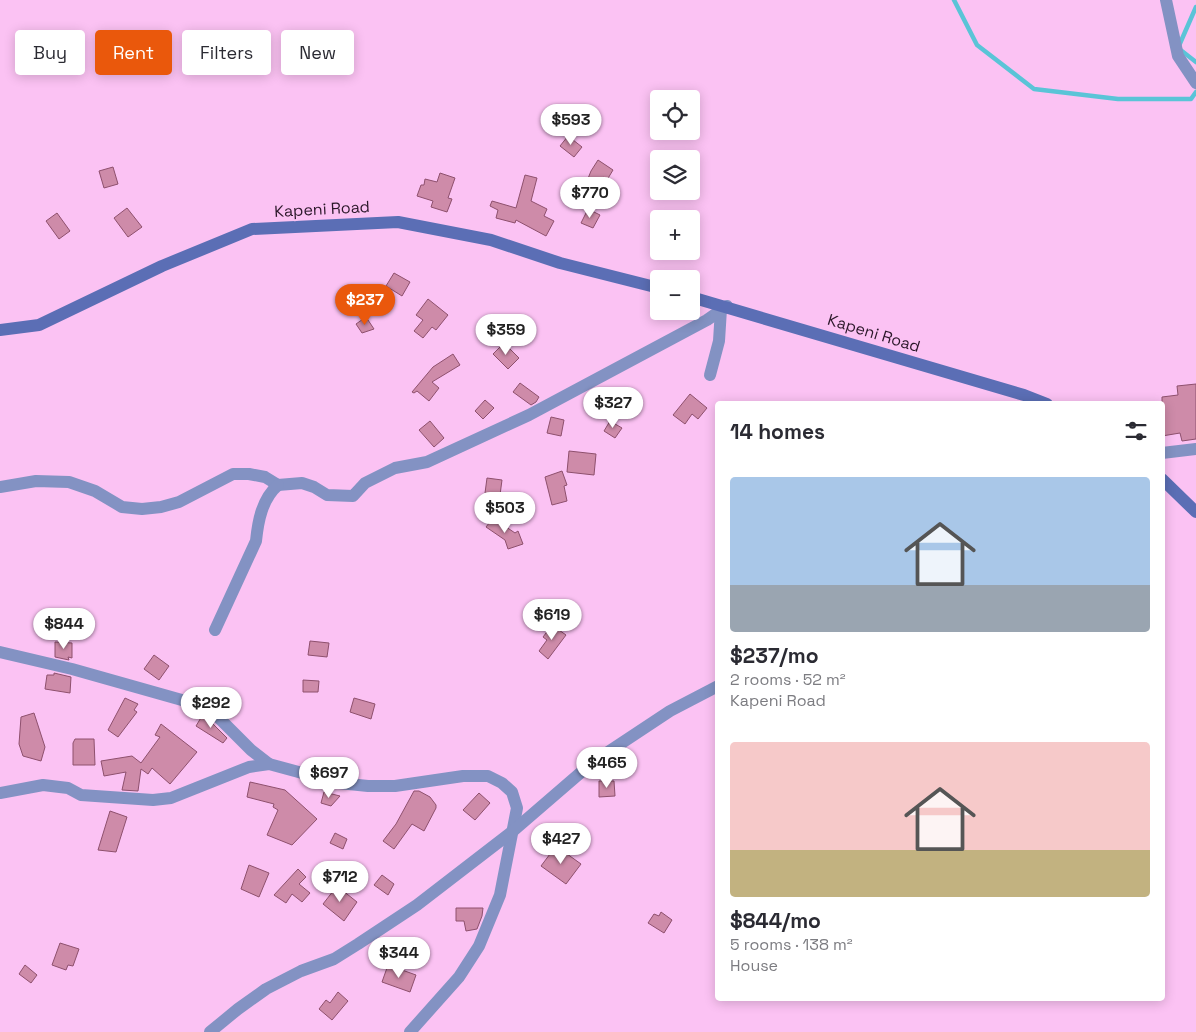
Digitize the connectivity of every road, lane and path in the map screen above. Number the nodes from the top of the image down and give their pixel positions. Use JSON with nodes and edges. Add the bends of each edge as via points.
{"nodes":[{"id":1,"x":1166,"y":0,"type":"edge"},
{"id":2,"x":1196,"y":83,"type":"edge"},
{"id":3,"x":650,"y":286,"type":"edge"},
{"id":4,"x":700,"y":300,"type":"edge"},
{"id":5,"x":724,"y":307,"type":"junction"},
{"id":6,"x":0,"y":330,"type":"edge"},
{"id":7,"x":710,"y":375,"type":"dead end"},
{"id":8,"x":1039,"y":401,"type":"edge"},
{"id":9,"x":1196,"y":448,"type":"edge"},
{"id":10,"x":1165,"y":453,"type":"edge"},
{"id":11,"x":1165,"y":482,"type":"edge"},
{"id":12,"x":278,"y":485,"type":"junction"},
{"id":13,"x":0,"y":487,"type":"edge"},
{"id":14,"x":1196,"y":512,"type":"edge"},
{"id":15,"x":215,"y":630,"type":"dead end"},
{"id":16,"x":0,"y":652,"type":"edge"},
{"id":17,"x":715,"y":688,"type":"edge"},
{"id":18,"x":269,"y":764,"type":"junction"},
{"id":19,"x":0,"y":793,"type":"edge"},
{"id":20,"x":513,"y":831,"type":"junction"},
{"id":21,"x":210,"y":1032,"type":"edge"},
{"id":22,"x":410,"y":1032,"type":"edge"}],
"edges":[{"from":1,"to":2,"type":"street","via":[[1178,56]]},
{"from":3,"to":6,"type":"main road","name":"Kapeni Road","via":[[491,240],[398,222],[252,229],[162,266],[39,325]]},
{"from":4,"to":5,"type":"main road","name":"Kapeni Road"},
{"from":5,"to":7,"type":"street"},
{"from":5,"to":8,"type":"main road","name":"Kapeni Road"},
{"from":5,"to":12,"type":"street","via":[[707,320],[529,414],[427,462],[395,468],[365,483],[353,496],[327,495],[302,483]]},
{"from":9,"to":10,"type":"street"},
{"from":11,"to":14,"type":"main road"},
{"from":12,"to":13,"type":"street","via":[[266,477],[233,474],[179,502],[142,509],[122,507],[95,491],[70,482],[36,481]]},
{"from":12,"to":15,"type":"street","via":[[265,502],[256,542]]},
{"from":16,"to":18,"type":"street","via":[[196,704],[214,713]]},
{"from":17,"to":20,"type":"street","via":[[670,711],[593,762]]},
{"from":18,"to":19,"type":"street","via":[[249,767],[171,798],[153,800],[81,795],[68,788],[43,785]]},
{"from":18,"to":20,"type":"street","via":[[339,783],[368,786],[488,776],[512,792],[518,808]]},
{"from":20,"to":21,"type":"street","via":[[417,905],[334,959],[266,989]]},
{"from":20,"to":22,"type":"street","via":[[500,895],[480,946],[459,977]]}]}
